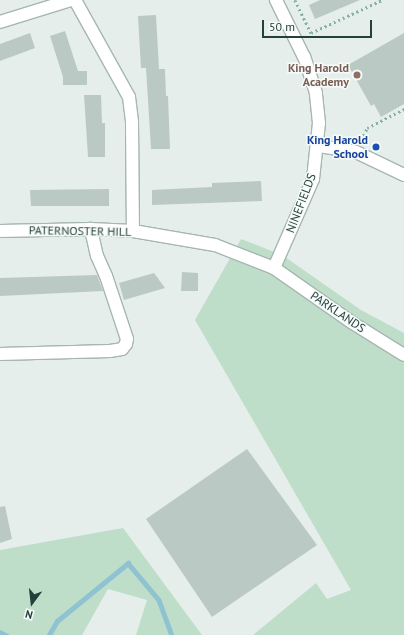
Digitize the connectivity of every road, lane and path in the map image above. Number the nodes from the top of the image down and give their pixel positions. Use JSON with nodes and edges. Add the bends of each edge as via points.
{"nodes":[{"id":1,"x":71,"y":0,"type":"edge"},
{"id":2,"x":75,"y":0,"type":"edge"},
{"id":3,"x":276,"y":0,"type":"edge"},
{"id":4,"x":295,"y":0,"type":"edge"},
{"id":5,"x":382,"y":0,"type":"edge"},
{"id":6,"x":0,"y":22,"type":"edge"},
{"id":7,"x":404,"y":110,"type":"edge"},
{"id":8,"x":319,"y":146,"type":"junction"},
{"id":9,"x":356,"y":152,"type":"junction"},
{"id":10,"x":404,"y":175,"type":"edge"},
{"id":11,"x":91,"y":229,"type":"junction"},
{"id":12,"x":0,"y":231,"type":"edge"},
{"id":13,"x":133,"y":231,"type":"junction"},
{"id":14,"x":274,"y":268,"type":"junction"},
{"id":15,"x":0,"y":354,"type":"edge"},
{"id":16,"x":404,"y":355,"type":"edge"}],
"edges":[{"from":1,"to":6,"type":"street"},
{"from":2,"to":13,"type":"street","via":[[129,97],[132,122]]},
{"from":3,"to":8,"type":"street","name":"NINEFIELDS","via":[[304,57],[316,93]]},
{"from":4,"to":5,"type":"path","via":[[311,33]]},
{"from":7,"to":9,"type":"path","via":[[367,128]]},
{"from":8,"to":9,"type":"street"},
{"from":8,"to":14,"type":"street","name":"NINEFIELDS","via":[[310,185]]},
{"from":9,"to":10,"type":"street"},
{"from":11,"to":12,"type":"street","name":"PATERNOSTER HILL"},
{"from":11,"to":13,"type":"street","name":"PATERNOSTER HILL"},
{"from":11,"to":15,"type":"street","via":[[97,256],[127,339],[122,349]]},
{"from":13,"to":14,"type":"street","name":"PATERNOSTER HILL","via":[[215,245]]},
{"from":14,"to":16,"type":"street","name":"PARKLANDS","via":[[351,322]]}]}
